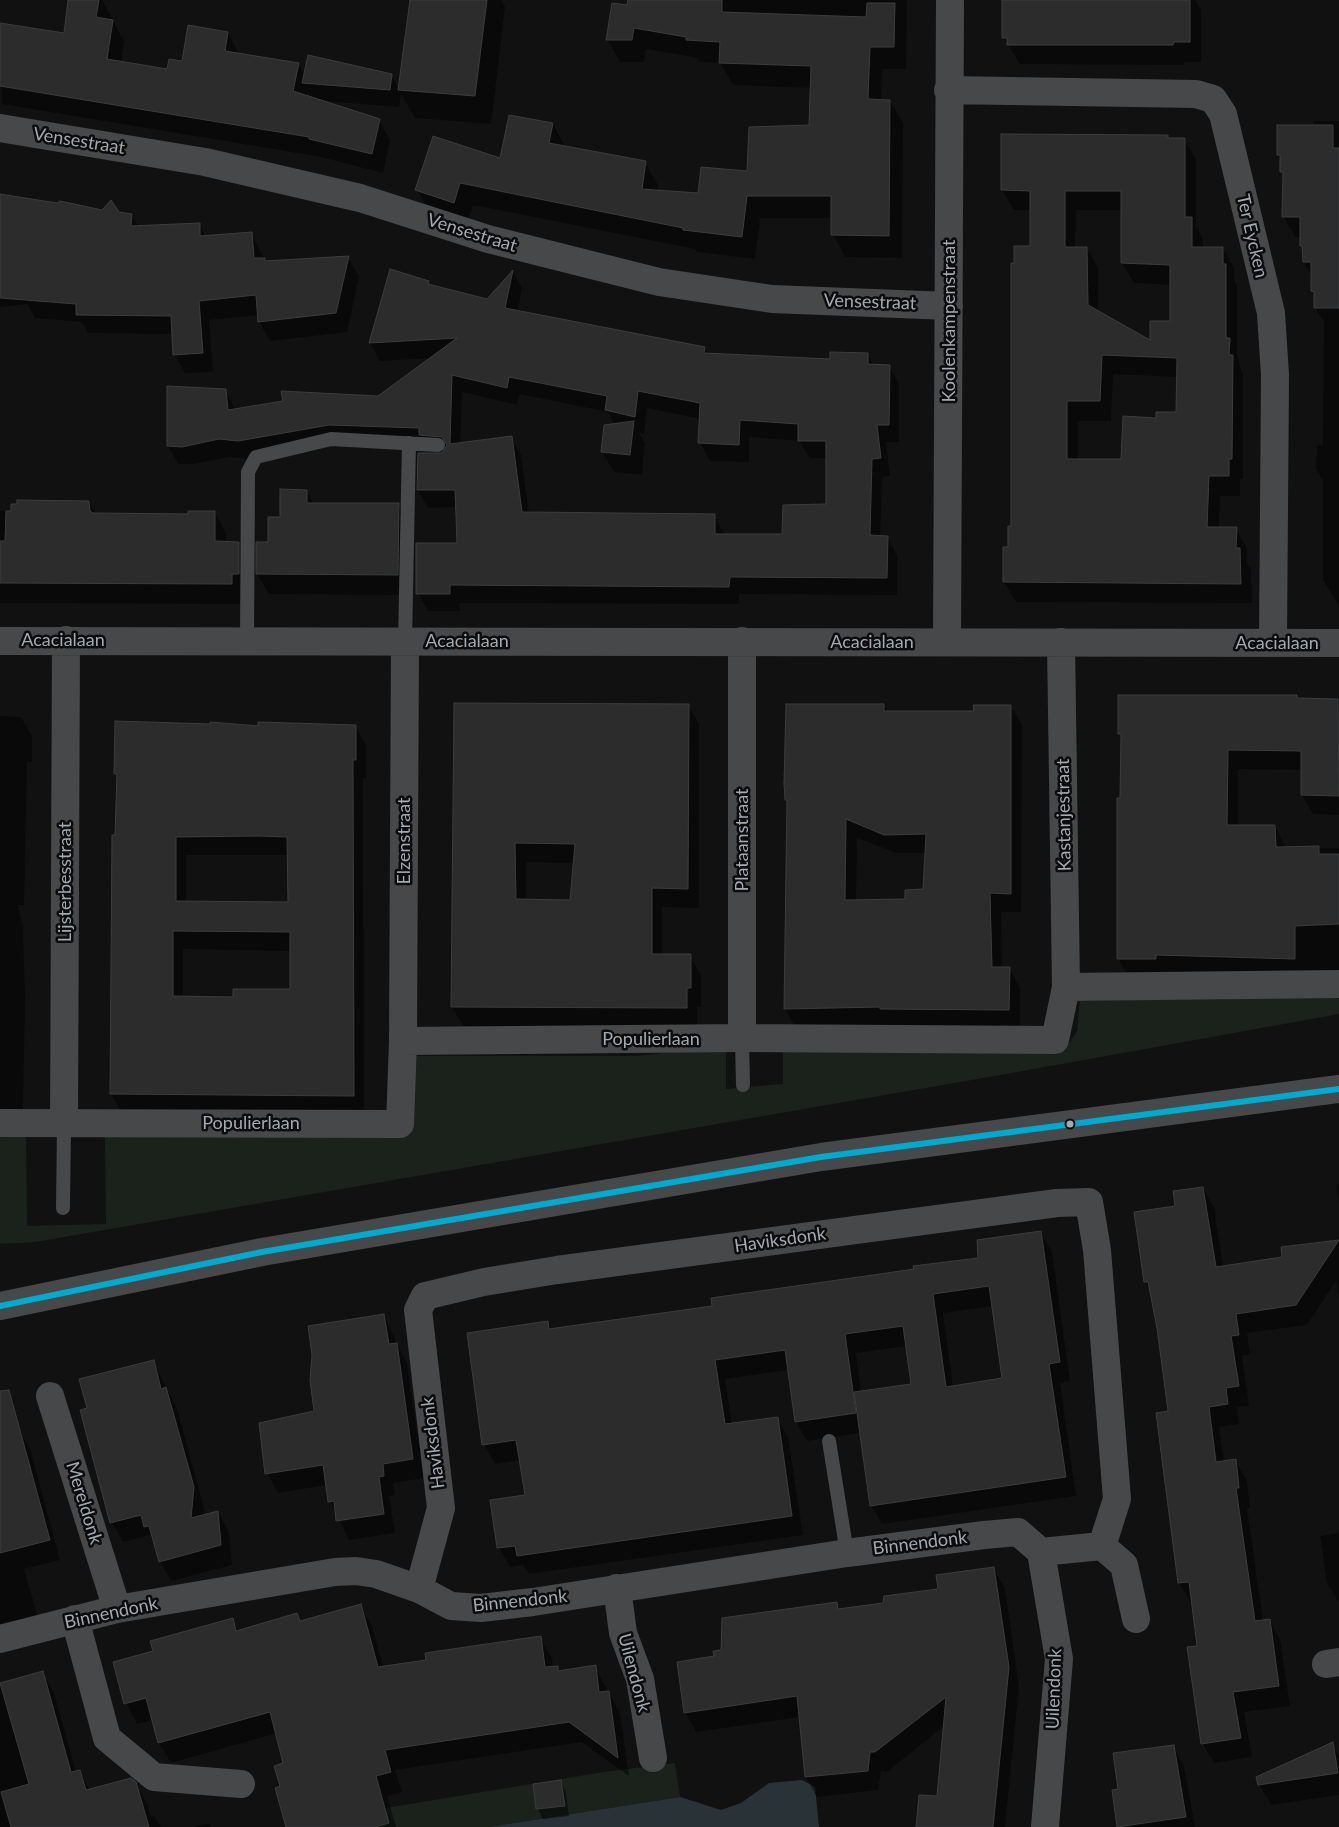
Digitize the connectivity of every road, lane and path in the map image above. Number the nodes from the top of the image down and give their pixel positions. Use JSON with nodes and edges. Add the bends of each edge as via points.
{"nodes":[{"id":1,"x":950,"y":0,"type":"edge"},
{"id":2,"x":948,"y":90,"type":"junction"},
{"id":3,"x":0,"y":128,"type":"edge"},
{"id":4,"x":949,"y":306,"type":"junction"},
{"id":5,"x":408,"y":443,"type":"junction"},
{"id":6,"x":438,"y":445,"type":"dead end"},
{"id":7,"x":0,"y":640,"type":"edge"},
{"id":8,"x":66,"y":640,"type":"junction"},
{"id":9,"x":247,"y":640,"type":"junction"},
{"id":10,"x":405,"y":641,"type":"junction"},
{"id":11,"x":742,"y":641,"type":"junction"},
{"id":12,"x":947,"y":642,"type":"junction"},
{"id":13,"x":1061,"y":642,"type":"junction"},
{"id":14,"x":1273,"y":643,"type":"junction"},
{"id":15,"x":1339,"y":643,"type":"edge"},
{"id":16,"x":1339,"y":984,"type":"edge"},
{"id":17,"x":1066,"y":987,"type":"junction"},
{"id":18,"x":742,"y":1038,"type":"junction"},
{"id":19,"x":403,"y":1041,"type":"junction"},
{"id":20,"x":743,"y":1085,"type":"dead end"},
{"id":21,"x":1339,"y":1089,"type":"edge"},
{"id":22,"x":0,"y":1123,"type":"edge"},
{"id":23,"x":64,"y":1124,"type":"junction"},
{"id":24,"x":63,"y":1208,"type":"dead end"},
{"id":25,"x":0,"y":1306,"type":"edge"},
{"id":26,"x":50,"y":1396,"type":"dead end"},
{"id":27,"x":829,"y":1441,"type":"dead end"},
{"id":28,"x":1102,"y":1546,"type":"junction"},
{"id":29,"x":1041,"y":1552,"type":"junction"},
{"id":30,"x":847,"y":1553,"type":"junction"},
{"id":31,"x":617,"y":1588,"type":"junction"},
{"id":32,"x":419,"y":1589,"type":"junction"},
{"id":33,"x":117,"y":1609,"type":"junction"},
{"id":34,"x":75,"y":1619,"type":"junction"},
{"id":35,"x":1136,"y":1619,"type":"dead end"},
{"id":36,"x":0,"y":1639,"type":"edge"},
{"id":37,"x":653,"y":1758,"type":"dead end"},
{"id":38,"x":241,"y":1784,"type":"dead end"},
{"id":39,"x":1044,"y":1827,"type":"edge"}],
"edges":[{"from":1,"to":2,"type":"street","name":"Koolenkampenstraat"},
{"from":2,"to":4,"type":"street","name":"Koolenkampenstraat"},
{"from":2,"to":14,"type":"street","name":"Ter Eycken","via":[[1196,94],[1213,99],[1223,114],[1271,313],[1275,374]]},
{"from":3,"to":4,"type":"street","name":"Vensestraat","via":[[205,162],[360,198],[488,239],[659,282],[772,298]]},
{"from":4,"to":12,"type":"street","name":"Koolenkampenstraat"},
{"from":5,"to":6,"type":"lane"},
{"from":5,"to":9,"type":"lane","via":[[331,439],[256,457],[248,472]]},
{"from":5,"to":10,"type":"lane","name":"Acacialaan"},
{"from":7,"to":8,"type":"street","name":"Acacialaan"},
{"from":8,"to":9,"type":"street","name":"Acacialaan"},
{"from":8,"to":23,"type":"street","name":"Lijsterbesstraat"},
{"from":9,"to":10,"type":"street","name":"Acacialaan"},
{"from":10,"to":11,"type":"street","name":"Acacialaan"},
{"from":10,"to":19,"type":"street","name":"Elzenstraat"},
{"from":11,"to":12,"type":"street","name":"Acacialaan"},
{"from":11,"to":18,"type":"street","name":"Plataanstraat"},
{"from":12,"to":13,"type":"street","name":"Acacialaan"},
{"from":13,"to":14,"type":"street","name":"Acacialaan"},
{"from":13,"to":17,"type":"street","name":"Kastanjestraat"},
{"from":14,"to":15,"type":"street","name":"Acacialaan"},
{"from":16,"to":17,"type":"street"},
{"from":17,"to":18,"type":"street","name":"Populierlaan","via":[[1055,1040]]},
{"from":18,"to":19,"type":"street","name":"Populierlaan"},
{"from":18,"to":20,"type":"lane"},
{"from":19,"to":23,"type":"street","name":"Populierlaan","via":[[400,1124]]},
{"from":21,"to":25,"type":"street","via":[[821,1157],[262,1252]]},
{"from":22,"to":23,"type":"street","name":"Populierlaan"},
{"from":23,"to":24,"type":"lane"},
{"from":26,"to":33,"type":"street","name":"Mereldonk"},
{"from":27,"to":30,"type":"lane"},
{"from":28,"to":29,"type":"street"},
{"from":28,"to":32,"type":"street","name":"Haviksdonk","via":[[1117,1499],[1097,1250],[1089,1202],[1057,1203],[557,1270],[425,1296],[418,1310],[441,1508]]},
{"from":28,"to":35,"type":"street","via":[[1124,1565]]},
{"from":29,"to":30,"type":"street","name":"Binnendonk","via":[[1018,1532]]},
{"from":29,"to":39,"type":"street","name":"Uilendonk","via":[[1059,1659]]},
{"from":30,"to":31,"type":"street","name":"Binnendonk"},
{"from":31,"to":32,"type":"street","name":"Binnendonk","via":[[481,1608],[451,1606]]},
{"from":31,"to":37,"type":"street","name":"Uilendonk","via":[[623,1634],[640,1679]]},
{"from":32,"to":33,"type":"street","name":"Binnendonk","via":[[376,1574],[335,1572]]},
{"from":33,"to":34,"type":"street","name":"Binnendonk"},
{"from":34,"to":36,"type":"street","name":"Binnendonk"},
{"from":34,"to":38,"type":"street","via":[[107,1738],[154,1777]]}]}
